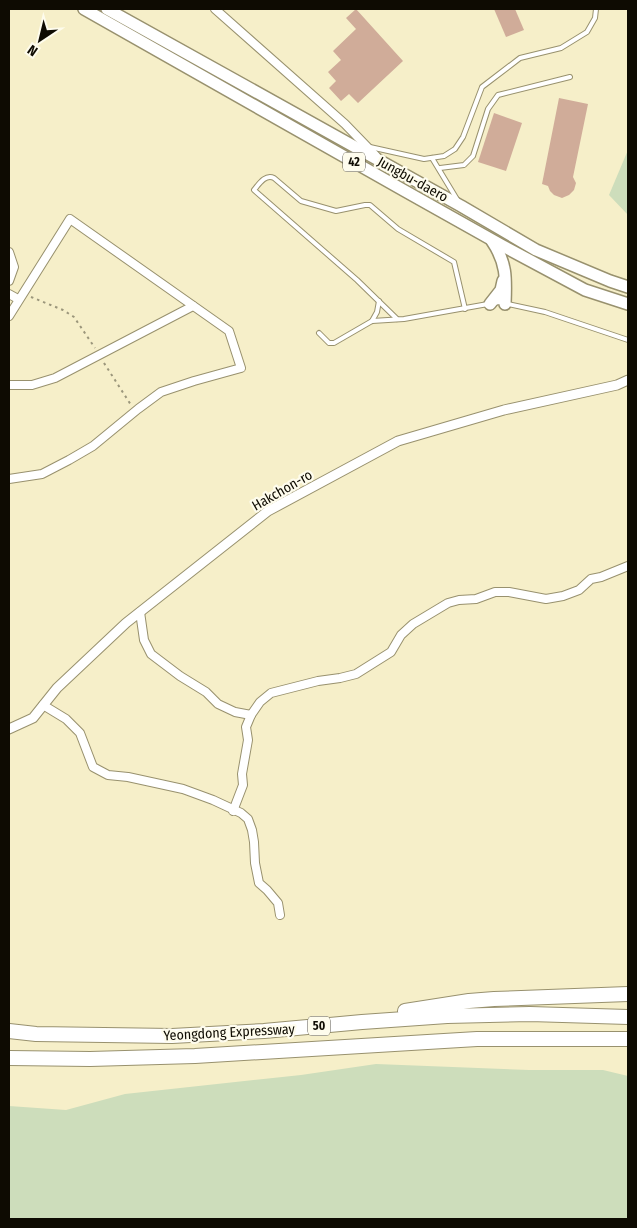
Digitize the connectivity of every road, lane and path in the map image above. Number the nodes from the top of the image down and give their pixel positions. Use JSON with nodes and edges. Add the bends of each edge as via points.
{"nodes":[{"id":1,"x":84,"y":9,"type":"edge"},
{"id":2,"x":107,"y":9,"type":"edge"},
{"id":3,"x":215,"y":9,"type":"edge"},
{"id":4,"x":596,"y":9,"type":"edge"},
{"id":5,"x":570,"y":77,"type":"dead end"},
{"id":6,"x":368,"y":146,"type":"junction"},
{"id":7,"x":432,"y":158,"type":"junction"},
{"id":8,"x":382,"y":163,"type":"junction"},
{"id":9,"x":440,"y":168,"type":"junction"},
{"id":10,"x":461,"y":206,"type":"junction"},
{"id":11,"x":489,"y":238,"type":"junction"},
{"id":12,"x":9,"y":252,"type":"edge"},
{"id":13,"x":506,"y":272,"type":"junction"},
{"id":14,"x":9,"y":281,"type":"edge"},
{"id":15,"x":628,"y":287,"type":"edge"},
{"id":16,"x":9,"y":294,"type":"edge"},
{"id":17,"x":20,"y":296,"type":"junction"},
{"id":18,"x":378,"y":301,"type":"junction"},
{"id":19,"x":490,"y":304,"type":"junction"},
{"id":20,"x":505,"y":304,"type":"junction"},
{"id":21,"x":628,"y":304,"type":"edge"},
{"id":22,"x":193,"y":306,"type":"junction"},
{"id":23,"x":465,"y":308,"type":"junction"},
{"id":24,"x":9,"y":316,"type":"edge"},
{"id":25,"x":397,"y":319,"type":"junction"},
{"id":26,"x":372,"y":321,"type":"junction"},
{"id":27,"x":319,"y":333,"type":"dead end"},
{"id":28,"x":628,"y":340,"type":"edge"},
{"id":29,"x":99,"y":355,"type":"junction"},
{"id":30,"x":628,"y":380,"type":"edge"},
{"id":31,"x":9,"y":385,"type":"edge"},
{"id":32,"x":134,"y":412,"type":"junction"},
{"id":33,"x":9,"y":479,"type":"edge"},
{"id":34,"x":628,"y":566,"type":"edge"},
{"id":35,"x":140,"y":612,"type":"junction"},
{"id":36,"x":43,"y":705,"type":"junction"},
{"id":37,"x":251,"y":715,"type":"junction"},
{"id":38,"x":9,"y":729,"type":"edge"},
{"id":39,"x":233,"y":811,"type":"junction"},
{"id":40,"x":280,"y":915,"type":"dead end"},
{"id":41,"x":628,"y":994,"type":"edge"},
{"id":42,"x":628,"y":1017,"type":"edge"},
{"id":43,"x":340,"y":1024,"type":"junction"},
{"id":44,"x":9,"y":1031,"type":"edge"},
{"id":45,"x":628,"y":1039,"type":"edge"},
{"id":46,"x":9,"y":1058,"type":"edge"}],
"edges":[{"from":1,"to":11,"type":"main road","name":"Jungbu-daero","number":"42"},
{"from":2,"to":8,"type":"main road","name":"Jungbu-daero","number":"42"},
{"from":3,"to":6,"type":"street"},
{"from":4,"to":7,"type":"lane","via":[[587,32],[561,48],[520,58],[482,87],[463,137],[455,149],[444,156]]},
{"from":5,"to":9,"type":"lane","via":[[498,95],[488,108],[473,156],[464,165]]},
{"from":6,"to":7,"type":"lane"},
{"from":6,"to":8,"type":"street"},
{"from":7,"to":9,"type":"lane"},
{"from":8,"to":10,"type":"main road","name":"Jungbu-daero","number":"42"},
{"from":9,"to":10,"type":"lane"},
{"from":10,"to":15,"type":"main road","name":"Jungbu-daero","number":"42","via":[[536,250]]},
{"from":11,"to":13,"type":"main road","via":[[500,252]]},
{"from":11,"to":21,"type":"main road","name":"Jungbu-daero","number":"42","via":[[585,290]]},
{"from":12,"to":14,"type":"street","via":[[14,267]]},
{"from":13,"to":19,"type":"main road","via":[[501,290]]},
{"from":13,"to":20,"type":"main road"},
{"from":16,"to":17,"type":"street"},
{"from":17,"to":22,"type":"street","via":[[70,219]]},
{"from":17,"to":24,"type":"street"},
{"from":17,"to":29,"type":"path","via":[[63,310],[74,317]]},
{"from":18,"to":23,"type":"lane","via":[[254,190],[266,177],[274,178],[302,201],[336,211],[370,206],[398,229],[454,262]]},
{"from":18,"to":25,"type":"lane"},
{"from":18,"to":26,"type":"lane","via":[[378,312]]},
{"from":19,"to":20,"type":"lane"},
{"from":19,"to":23,"type":"lane"},
{"from":20,"to":28,"type":"lane","via":[[544,312]]},
{"from":22,"to":29,"type":"street"},
{"from":22,"to":32,"type":"street","via":[[229,331],[241,368],[161,392]]},
{"from":23,"to":25,"type":"lane"},
{"from":25,"to":26,"type":"lane"},
{"from":26,"to":27,"type":"lane","via":[[334,343],[329,343]]},
{"from":29,"to":31,"type":"street","via":[[55,378],[32,385]]},
{"from":29,"to":32,"type":"path"},
{"from":30,"to":35,"type":"street","name":"Hakchon-ro","via":[[504,410],[398,441],[268,511]]},
{"from":32,"to":33,"type":"street","via":[[93,446],[69,460],[42,474]]},
{"from":34,"to":37,"type":"street","via":[[591,579],[579,590],[563,596],[546,599],[495,592],[448,604],[413,624],[401,635],[391,652],[356,674],[271,693]]},
{"from":35,"to":36,"type":"street","name":"Hakchon-ro","via":[[57,688]]},
{"from":35,"to":37,"type":"street","via":[[144,640],[151,654],[218,704]]},
{"from":36,"to":38,"type":"street","name":"Hakchon-ro","via":[[33,718]]},
{"from":36,"to":39,"type":"street","via":[[66,719],[80,733],[93,767],[108,776],[183,789]]},
{"from":37,"to":39,"type":"street","via":[[246,727],[248,740],[243,785]]},
{"from":39,"to":40,"type":"street","via":[[248,818],[259,883],[278,903]]},
{"from":41,"to":43,"type":"highway","via":[[469,1001]]},
{"from":42,"to":43,"type":"highway","name":"Yeongdong Expressway","number":"50","via":[[447,1016]]},
{"from":43,"to":44,"type":"highway","name":"Yeongdong Expressway","number":"50","via":[[172,1036]]},
{"from":45,"to":46,"type":"highway","name":"Yeongdong Expressway","number":"50","via":[[477,1039],[195,1056]]}]}
